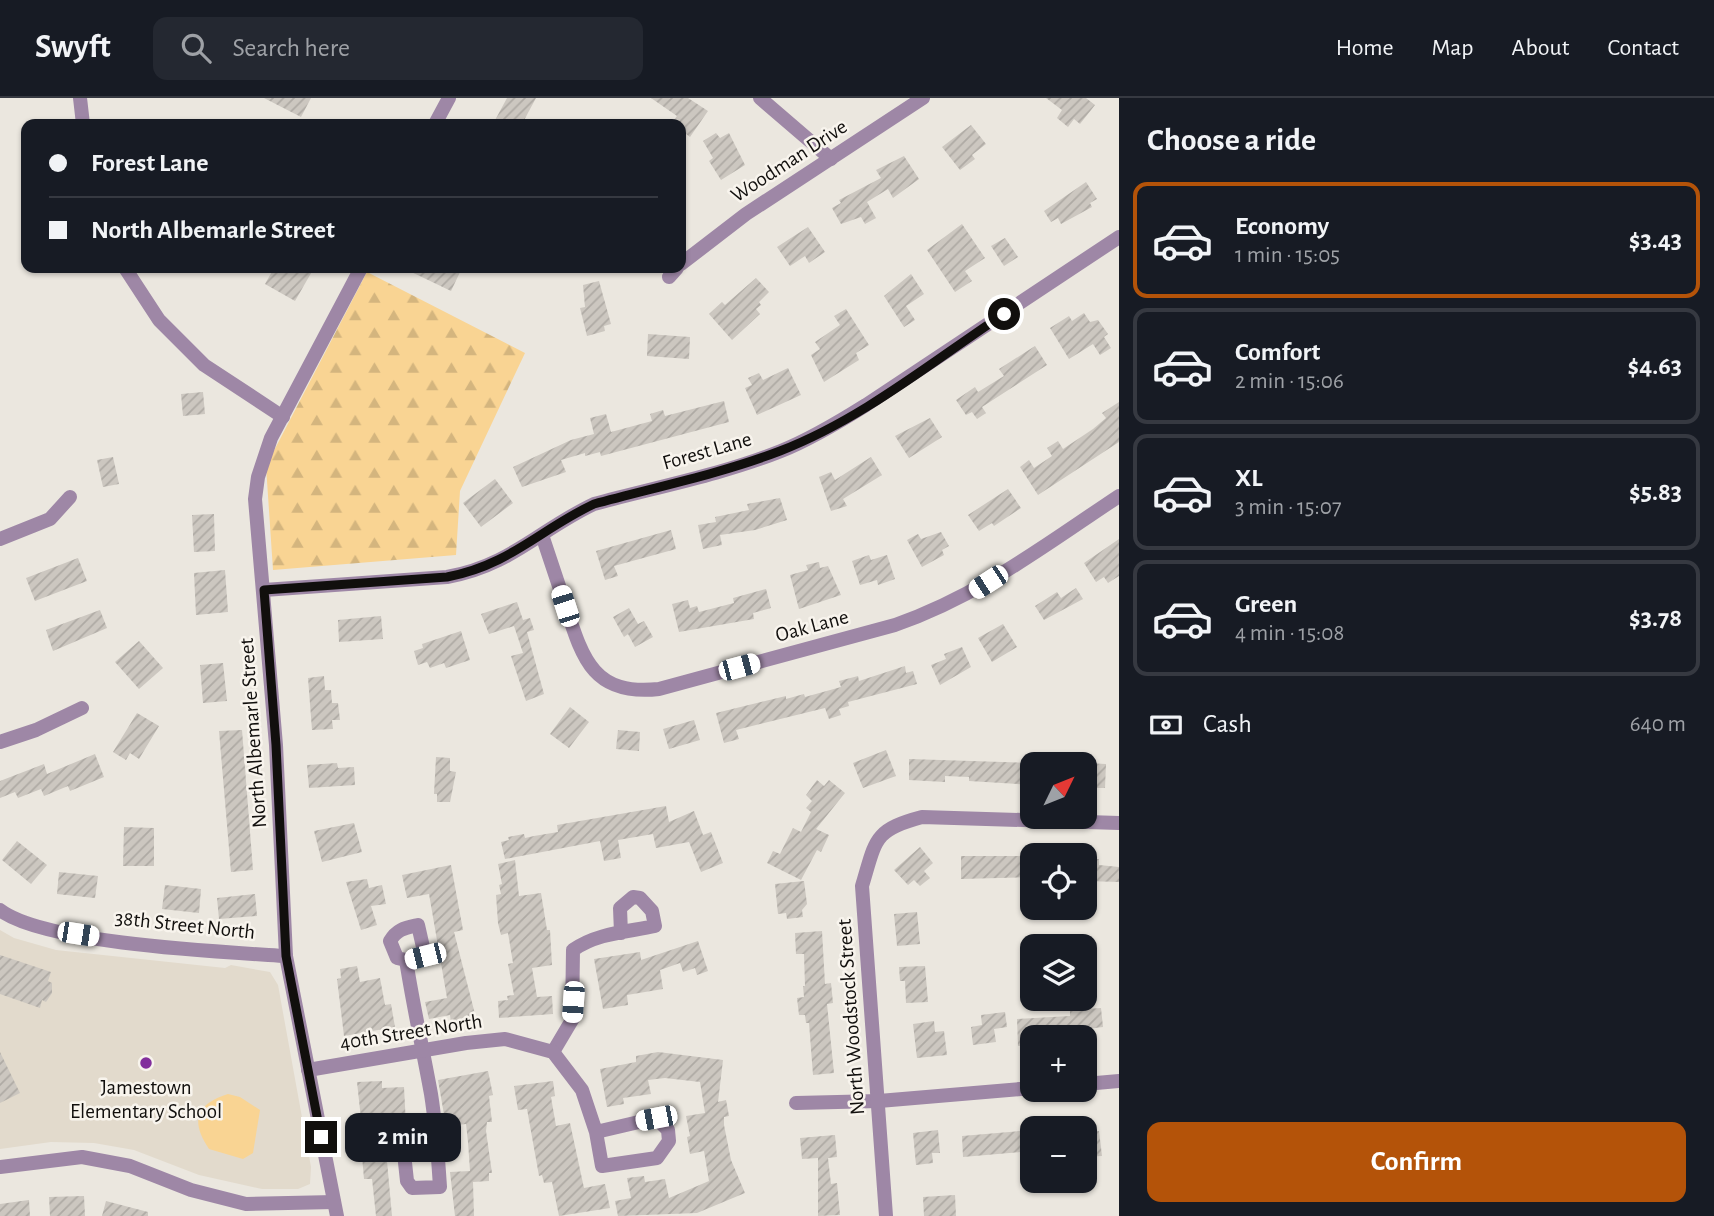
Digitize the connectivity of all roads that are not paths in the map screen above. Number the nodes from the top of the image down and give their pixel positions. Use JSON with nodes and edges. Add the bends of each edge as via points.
{"nodes":[{"id":1,"x":80,"y":98,"type":"edge"},
{"id":2,"x":449,"y":98,"type":"edge"},
{"id":3,"x":760,"y":98,"type":"edge"},
{"id":4,"x":923,"y":98,"type":"edge"},
{"id":5,"x":82,"y":119,"type":"edge"},
{"id":6,"x":438,"y":119,"type":"edge"},
{"id":7,"x":831,"y":159,"type":"junction"},
{"id":8,"x":1119,"y":237,"type":"edge"},
{"id":9,"x":686,"y":262,"type":"edge"},
{"id":10,"x":128,"y":273,"type":"edge"},
{"id":11,"x":358,"y":273,"type":"edge"},
{"id":12,"x":283,"y":417,"type":"junction"},
{"id":13,"x":1119,"y":496,"type":"edge"},
{"id":14,"x":70,"y":497,"type":"dead end"},
{"id":15,"x":542,"y":534,"type":"junction"},
{"id":16,"x":0,"y":539,"type":"edge"},
{"id":17,"x":264,"y":590,"type":"junction"},
{"id":18,"x":82,"y":708,"type":"dead end"},
{"id":19,"x":0,"y":741,"type":"edge"},
{"id":20,"x":1119,"y":823,"type":"edge"},
{"id":21,"x":0,"y":910,"type":"edge"},
{"id":22,"x":621,"y":933,"type":"dead end"},
{"id":23,"x":286,"y":956,"type":"junction"},
{"id":24,"x":406,"y":960,"type":"dead end"},
{"id":25,"x":420,"y":1052,"type":"junction"},
{"id":26,"x":552,"y":1052,"type":"junction"},
{"id":27,"x":308,"y":1070,"type":"junction"},
{"id":28,"x":1119,"y":1081,"type":"edge"},
{"id":29,"x":1097,"y":1083,"type":"edge"},
{"id":30,"x":1020,"y":1089,"type":"edge"},
{"id":31,"x":879,"y":1101,"type":"junction"},
{"id":32,"x":796,"y":1103,"type":"dead end"},
{"id":33,"x":596,"y":1132,"type":"junction"},
{"id":34,"x":436,"y":1141,"type":"dead end"},
{"id":35,"x":0,"y":1167,"type":"edge"},
{"id":36,"x":335,"y":1209,"type":"edge"},
{"id":37,"x":886,"y":1216,"type":"edge"}],
"edges":[{"from":1,"to":5,"type":"street"},
{"from":2,"to":6,"type":"street"},
{"from":3,"to":7,"type":"street"},
{"from":4,"to":7,"type":"street","name":"Woodman Drive"},
{"from":7,"to":9,"type":"street","name":"Woodman Drive","via":[[746,214]]},
{"from":8,"to":15,"type":"street","name":"Forest Lane","via":[[829,428],[741,465],[594,504]]},
{"from":10,"to":12,"type":"street","via":[[159,320],[204,365]]},
{"from":11,"to":12,"type":"street","name":"North Albemarle Street"},
{"from":12,"to":17,"type":"street","name":"North Albemarle Street","via":[[263,455],[256,488]]},
{"from":13,"to":15,"type":"street","name":"Oak Lane","via":[[967,596],[930,613],[642,691],[600,676],[581,654]]},
{"from":14,"to":16,"type":"street","via":[[50,519]]},
{"from":15,"to":17,"type":"street","name":"Forest Lane","via":[[475,572]]},
{"from":17,"to":23,"type":"street","name":"North Albemarle Street"},
{"from":18,"to":19,"type":"street"},
{"from":20,"to":31,"type":"street","name":"North Woodstock Street","via":[[922,817],[894,825],[876,840],[862,886]]},
{"from":21,"to":23,"type":"street","name":"38th Street North","via":[[32,927],[201,950]]},
{"from":22,"to":26,"type":"street","via":[[590,938],[573,950],[572,1020]]},
{"from":23,"to":27,"type":"street","name":"North Albemarle Street"},
{"from":24,"to":25,"type":"street"},
{"from":25,"to":26,"type":"street","name":"40th Street North","via":[[505,1039]]},
{"from":25,"to":27,"type":"street","name":"40th Street North"},
{"from":25,"to":34,"type":"street"},
{"from":26,"to":33,"type":"street","via":[[582,1090]]},
{"from":27,"to":36,"type":"street","name":"North Albemarle Street"},
{"from":28,"to":29,"type":"street"},
{"from":30,"to":31,"type":"street"},
{"from":31,"to":32,"type":"street"},
{"from":31,"to":37,"type":"street","name":"North Woodstock Street"},
{"from":33,"to":33,"type":"street","via":[[656,1118],[668,1130],[669,1141],[657,1158],[602,1166]]},
{"from":35,"to":36,"type":"street","via":[[82,1157],[130,1166],[191,1190],[246,1204]]}]}
